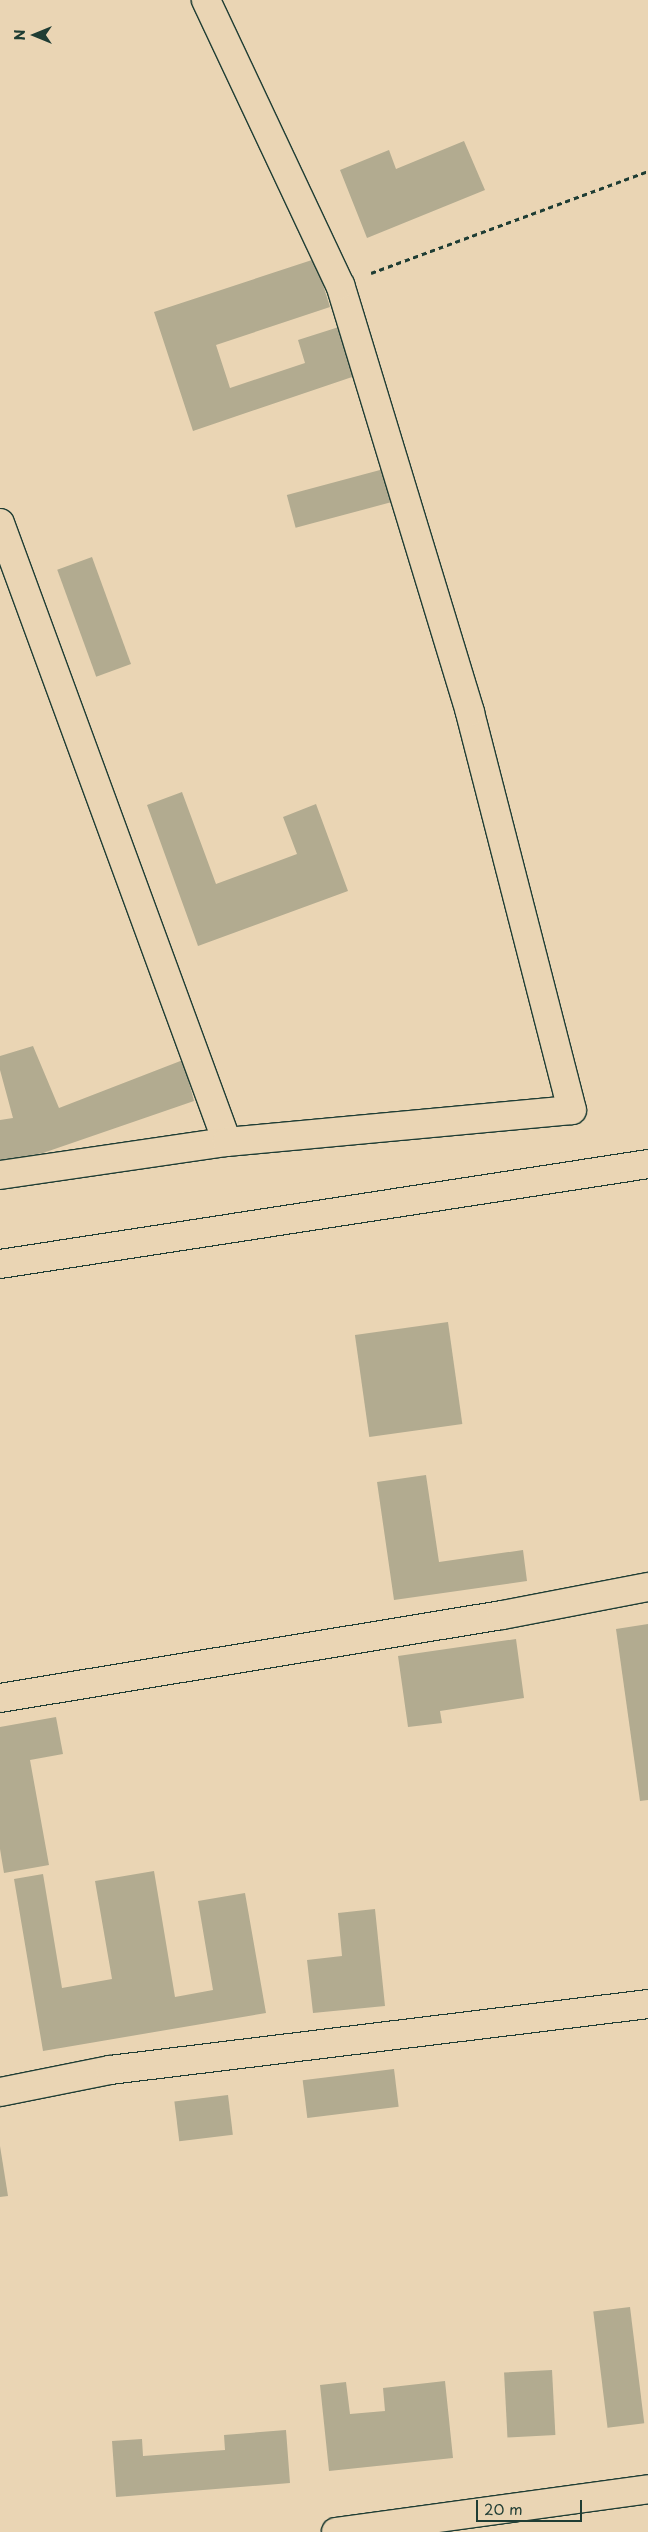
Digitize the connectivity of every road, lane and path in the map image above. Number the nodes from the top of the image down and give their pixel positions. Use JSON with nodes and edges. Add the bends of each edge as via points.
{"nodes":[{"id":1,"x":206,"y":0,"type":"edge"},
{"id":2,"x":648,"y":171,"type":"edge"},
{"id":3,"x":340,"y":285,"type":"junction"},
{"id":4,"x":0,"y":523,"type":"edge"},
{"id":5,"x":227,"y":1142,"type":"junction"},
{"id":6,"x":648,"y":1164,"type":"edge"},
{"id":7,"x":0,"y":1175,"type":"edge"},
{"id":8,"x":0,"y":1264,"type":"edge"},
{"id":9,"x":648,"y":1587,"type":"edge"},
{"id":10,"x":0,"y":1698,"type":"edge"},
{"id":11,"x":648,"y":2004,"type":"edge"},
{"id":12,"x":0,"y":2092,"type":"edge"},
{"id":13,"x":648,"y":2489,"type":"edge"},
{"id":14,"x":336,"y":2532,"type":"edge"}],
"edges":[{"from":1,"to":3,"type":"street"},
{"from":2,"to":3,"type":"path"},
{"from":3,"to":5,"type":"street","via":[[470,712],[572,1110]]},
{"from":4,"to":5,"type":"street"},
{"from":5,"to":7,"type":"street"},
{"from":6,"to":8,"type":"street"},
{"from":9,"to":10,"type":"street","via":[[502,1615]]},
{"from":11,"to":12,"type":"street","via":[[110,2070]]},
{"from":13,"to":14,"type":"street"}]}
